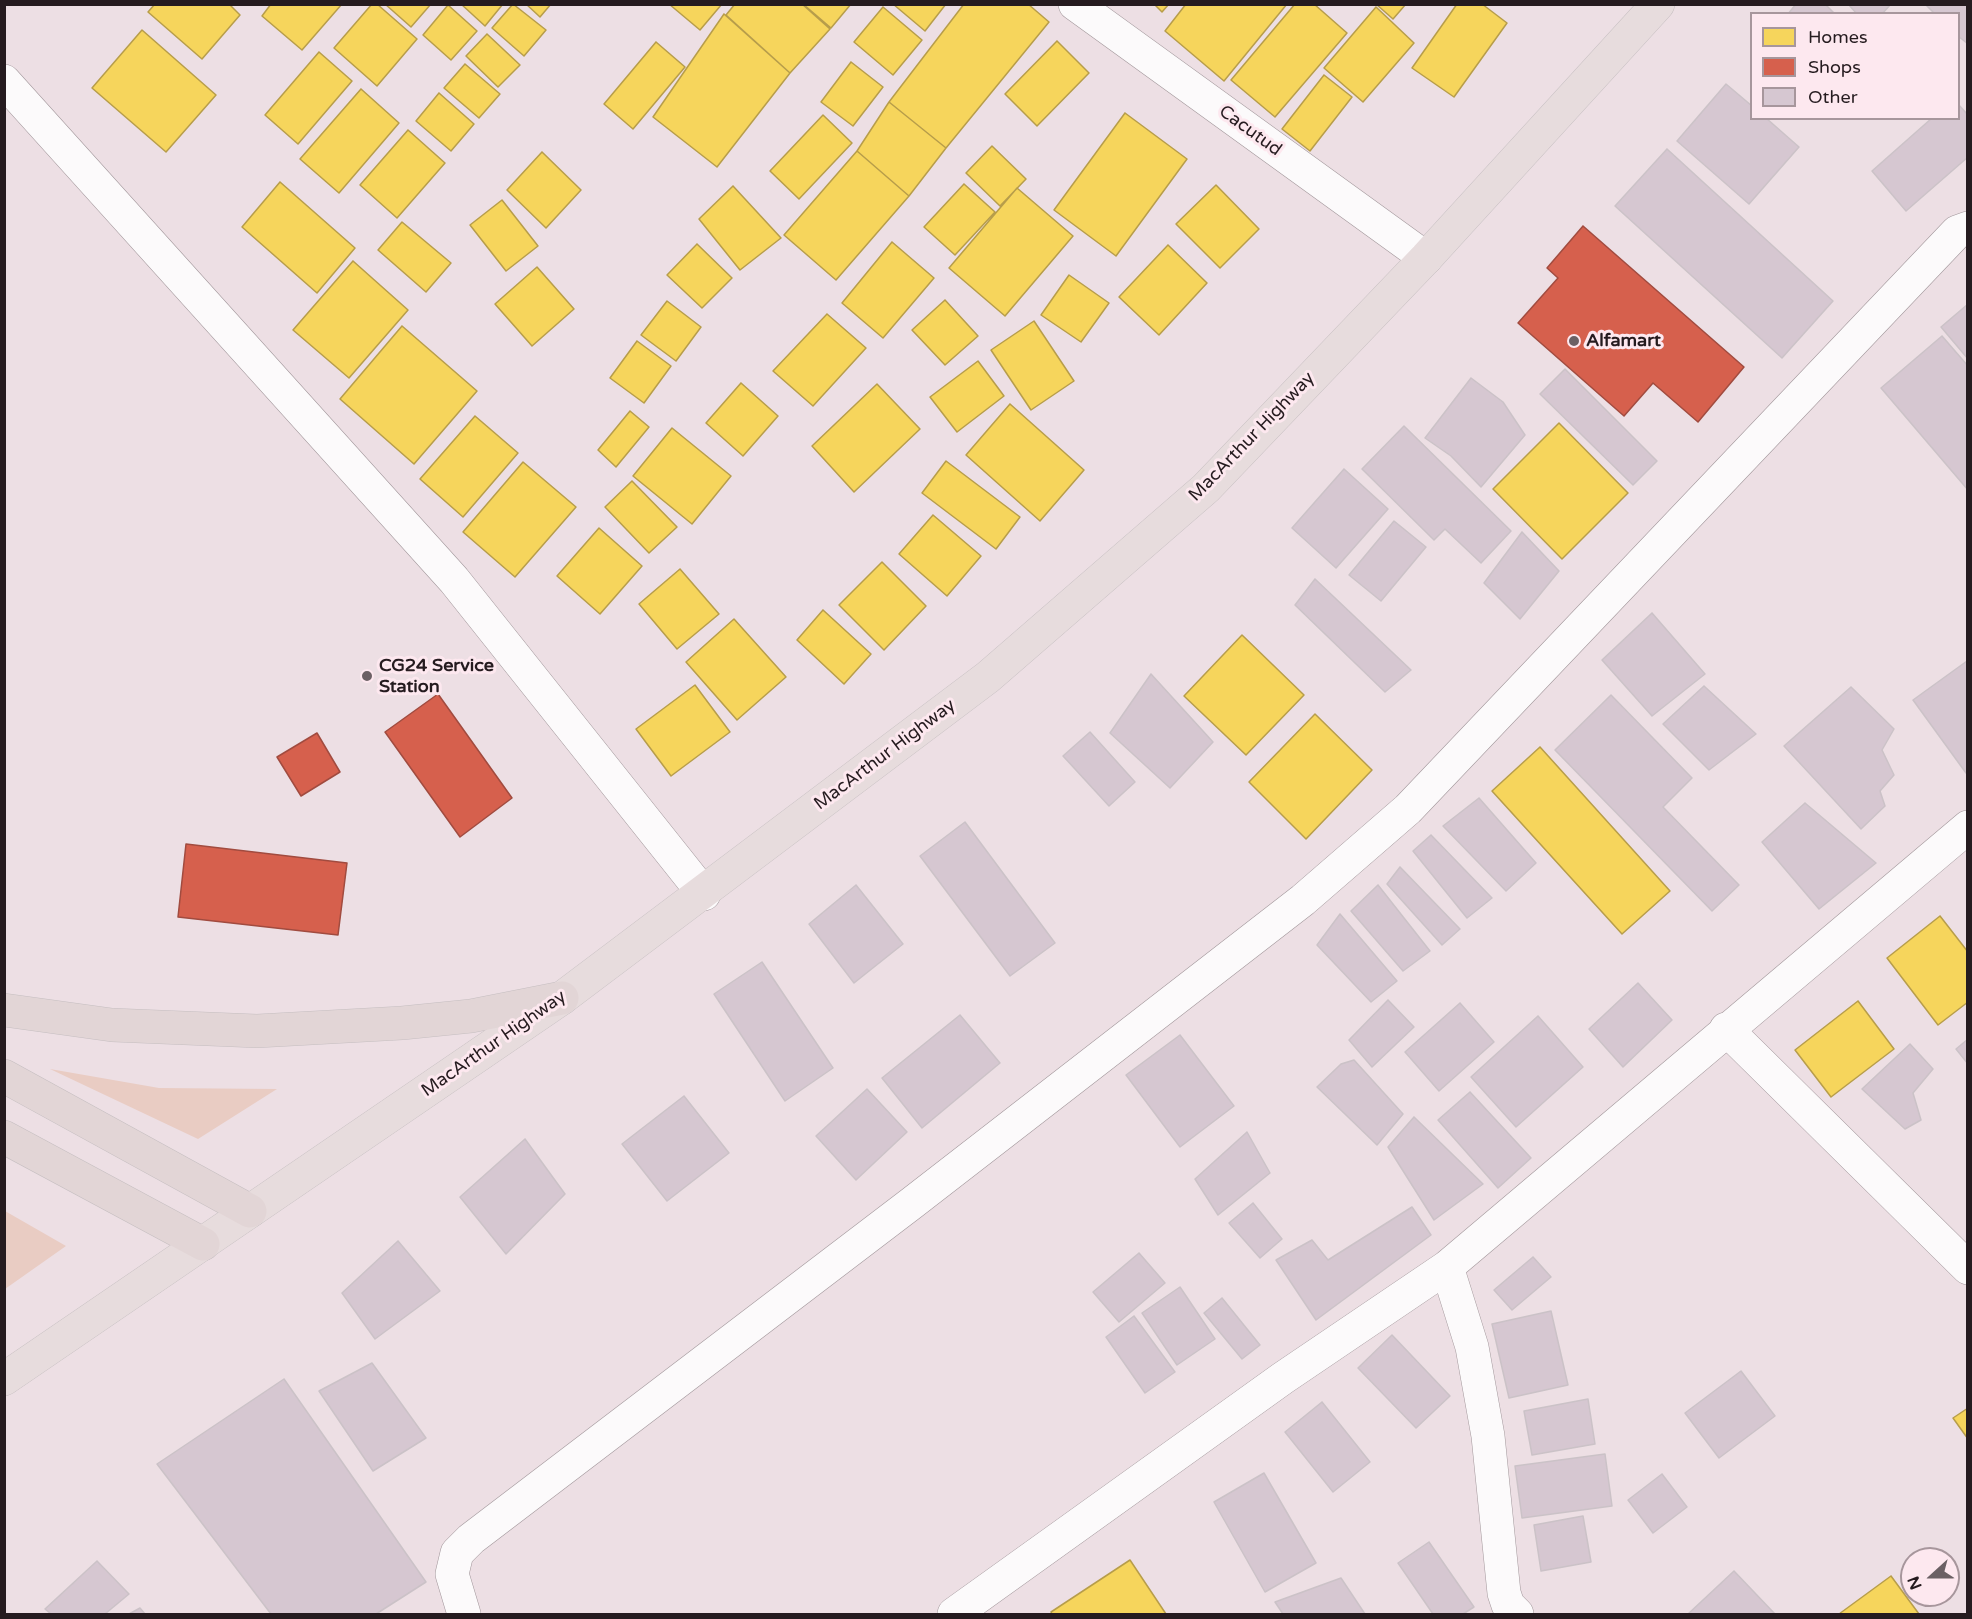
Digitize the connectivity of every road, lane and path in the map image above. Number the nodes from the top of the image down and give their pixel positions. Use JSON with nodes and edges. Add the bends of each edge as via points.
{"nodes":[{"id":1,"x":1075,"y":4,"type":"edge"},
{"id":2,"x":1658,"y":4,"type":"edge"},
{"id":3,"x":4,"y":81,"type":"edge"},
{"id":4,"x":1968,"y":228,"type":"edge"},
{"id":5,"x":1426,"y":258,"type":"junction"},
{"id":6,"x":1968,"y":827,"type":"edge"},
{"id":7,"x":704,"y":894,"type":"junction"},
{"id":8,"x":562,"y":998,"type":"junction"},
{"id":9,"x":4,"y":1010,"type":"edge"},
{"id":10,"x":1726,"y":1029,"type":"junction"},
{"id":11,"x":4,"y":1076,"type":"edge"},
{"id":12,"x":4,"y":1137,"type":"edge"},
{"id":13,"x":250,"y":1211,"type":"junction"},
{"id":14,"x":203,"y":1244,"type":"junction"},
{"id":15,"x":1447,"y":1267,"type":"junction"},
{"id":16,"x":1968,"y":1268,"type":"edge"},
{"id":17,"x":4,"y":1379,"type":"edge"},
{"id":18,"x":464,"y":1614,"type":"edge"},
{"id":19,"x":954,"y":1614,"type":"edge"},
{"id":20,"x":1517,"y":1614,"type":"edge"}],
"edges":[{"from":1,"to":5,"type":"street","name":"Cacutud"},
{"from":2,"to":5,"type":"highway","name":"MacArthur Highway"},
{"from":3,"to":7,"type":"street","via":[[453,580]]},
{"from":4,"to":18,"type":"street","via":[[1949,241],[1408,809],[1276,921],[471,1539],[457,1553],[452,1574]]},
{"from":5,"to":7,"type":"highway","name":"MacArthur Highway","via":[[1206,488],[988,677]]},
{"from":6,"to":10,"type":"street"},
{"from":7,"to":8,"type":"highway","name":"MacArthur Highway"},
{"from":8,"to":9,"type":"highway","via":[[471,1016],[257,1031],[112,1025]]},
{"from":8,"to":13,"type":"highway","name":"MacArthur Highway"},
{"from":10,"to":15,"type":"street"},
{"from":10,"to":16,"type":"street"},
{"from":11,"to":13,"type":"highway"},
{"from":12,"to":14,"type":"highway"},
{"from":13,"to":14,"type":"highway","name":"MacArthur Highway"},
{"from":14,"to":17,"type":"highway","name":"MacArthur Highway"},
{"from":15,"to":19,"type":"street","via":[[1284,1378]]},
{"from":15,"to":20,"type":"street","via":[[1472,1347],[1488,1436],[1504,1593]]}]}
